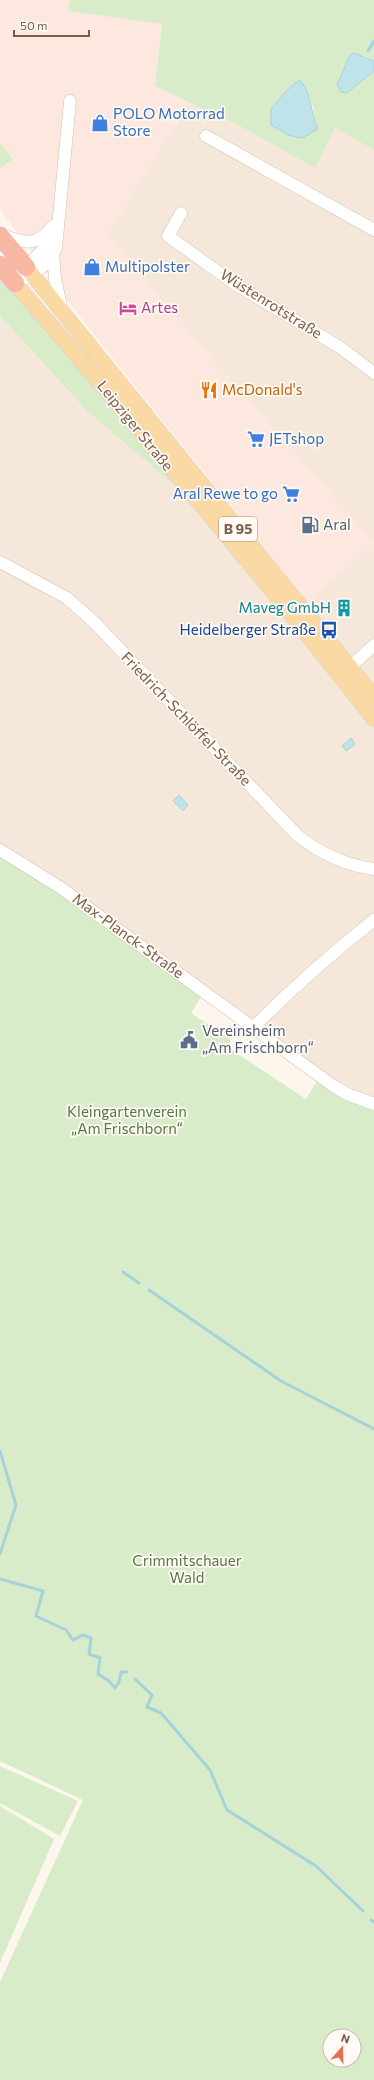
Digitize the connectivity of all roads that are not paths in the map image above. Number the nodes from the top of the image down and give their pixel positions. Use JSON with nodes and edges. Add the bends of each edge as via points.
{"nodes":[{"id":1,"x":70,"y":101,"type":"dead end"},
{"id":2,"x":206,"y":136,"type":"dead end"},
{"id":3,"x":181,"y":213,"type":"dead end"},
{"id":4,"x":59,"y":219,"type":"junction"},
{"id":5,"x":374,"y":230,"type":"edge"},
{"id":6,"x":0,"y":235,"type":"edge"},
{"id":7,"x":53,"y":253,"type":"junction"},
{"id":8,"x":0,"y":265,"type":"edge"},
{"id":9,"x":29,"y":271,"type":"junction"},
{"id":10,"x":15,"y":283,"type":"junction"},
{"id":11,"x":62,"y":311,"type":"junction"},
{"id":12,"x":374,"y":373,"type":"edge"},
{"id":13,"x":0,"y":562,"type":"edge"},
{"id":14,"x":374,"y":646,"type":"edge"},
{"id":15,"x":345,"y":672,"type":"junction"},
{"id":16,"x":374,"y":697,"type":"edge"},
{"id":17,"x":374,"y":719,"type":"edge"},
{"id":18,"x":0,"y":850,"type":"edge"},
{"id":19,"x":374,"y":869,"type":"edge"},
{"id":20,"x":374,"y":920,"type":"edge"},
{"id":21,"x":253,"y":1028,"type":"junction"},
{"id":22,"x":374,"y":1104,"type":"edge"}],
"edges":[{"from":1,"to":4,"type":"street"},
{"from":2,"to":5,"type":"street"},
{"from":3,"to":12,"type":"street","name":"Wüstenrotstraße","via":[[168,236],[235,284],[341,348]]},
{"from":4,"to":6,"type":"street","via":[[36,241],[25,242]]},
{"from":4,"to":7,"type":"street","via":[[57,242]]},
{"from":4,"to":9,"type":"street","via":[[48,244]]},
{"from":6,"to":9,"type":"highway","name":"Leipziger Straße","number":"B 95"},
{"from":7,"to":9,"type":"street"},
{"from":7,"to":11,"type":"street"},
{"from":8,"to":10,"type":"highway","name":"Leipziger Straße","number":"B 95"},
{"from":9,"to":10,"type":"street"},
{"from":9,"to":11,"type":"main road","name":"Leipziger Straße","number":"B 95"},
{"from":10,"to":15,"type":"main road","name":"Leipziger Straße","number":"B 95"},
{"from":11,"to":15,"type":"main road","name":"Leipziger Straße","number":"B 95"},
{"from":13,"to":19,"type":"street","name":"Friedrich-Schlöffel-Straße","via":[[67,598],[94,622],[298,836],[315,850],[337,860]]},
{"from":14,"to":15,"type":"street"},
{"from":15,"to":16,"type":"main road","name":"Leipziger Straße","number":"B 95"},
{"from":15,"to":17,"type":"main road","name":"Leipziger Straße","number":"B 95"},
{"from":18,"to":21,"type":"street","name":"Max-Planck-Straße","via":[[61,888]]},
{"from":20,"to":21,"type":"street","via":[[292,988]]},
{"from":21,"to":22,"type":"street","name":"Max-Planck-Straße","via":[[332,1085]]}]}
